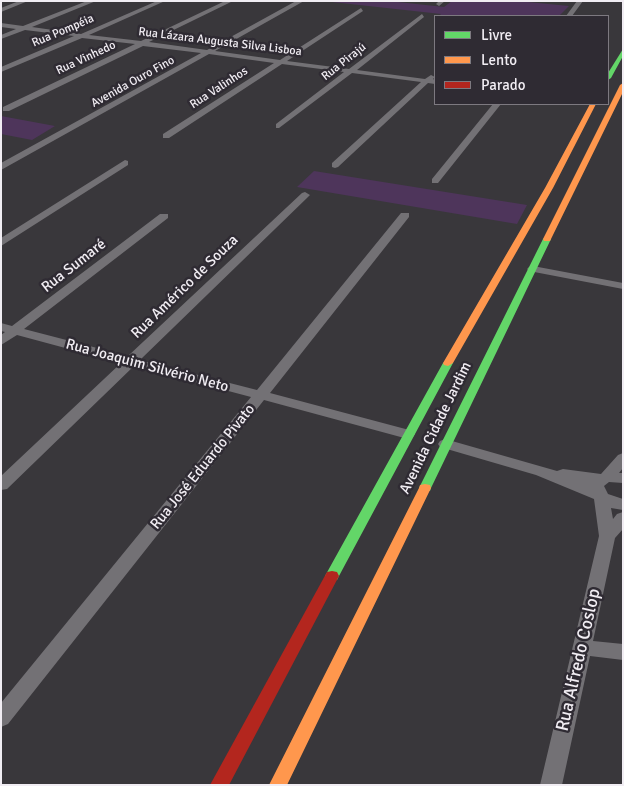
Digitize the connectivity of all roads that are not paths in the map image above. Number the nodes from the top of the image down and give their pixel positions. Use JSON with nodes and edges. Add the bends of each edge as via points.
{"nodes":[{"id":1,"x":25,"y":1,"type":"edge"},
{"id":2,"x":93,"y":1,"type":"edge"},
{"id":3,"x":162,"y":1,"type":"edge"},
{"id":4,"x":230,"y":1,"type":"edge"},
{"id":5,"x":301,"y":1,"type":"edge"},
{"id":6,"x":580,"y":1,"type":"edge"},
{"id":7,"x":1,"y":10,"type":"edge"},
{"id":8,"x":361,"y":10,"type":"dead end"},
{"id":9,"x":570,"y":15,"type":"edge"},
{"id":10,"x":422,"y":16,"type":"dead end"},
{"id":11,"x":1,"y":25,"type":"edge"},
{"id":12,"x":23,"y":28,"type":"junction"},
{"id":13,"x":81,"y":36,"type":"junction"},
{"id":14,"x":1,"y":37,"type":"edge"},
{"id":15,"x":142,"y":44,"type":"junction"},
{"id":16,"x":623,"y":50,"type":"edge"},
{"id":17,"x":209,"y":52,"type":"junction"},
{"id":18,"x":280,"y":61,"type":"junction"},
{"id":19,"x":1,"y":70,"type":"edge"},
{"id":20,"x":351,"y":70,"type":"junction"},
{"id":21,"x":609,"y":76,"type":"edge"},
{"id":22,"x":432,"y":81,"type":"edge"},
{"id":23,"x":623,"y":85,"type":"edge"},
{"id":24,"x":496,"y":105,"type":"edge"},
{"id":25,"x":593,"y":105,"type":"edge"},
{"id":26,"x":618,"y":105,"type":"edge"},
{"id":27,"x":6,"y":108,"type":"dead end"},
{"id":28,"x":279,"y":126,"type":"dead end"},
{"id":29,"x":166,"y":136,"type":"dead end"},
{"id":30,"x":125,"y":162,"type":"dead end"},
{"id":31,"x":335,"y":165,"type":"dead end"},
{"id":32,"x":1,"y":167,"type":"edge"},
{"id":33,"x":435,"y":181,"type":"dead end"},
{"id":34,"x":549,"y":188,"type":"junction"},
{"id":35,"x":570,"y":192,"type":"junction"},
{"id":36,"x":305,"y":194,"type":"dead end"},
{"id":37,"x":164,"y":216,"type":"dead end"},
{"id":38,"x":405,"y":216,"type":"dead end"},
{"id":39,"x":1,"y":242,"type":"edge"},
{"id":40,"x":533,"y":269,"type":"junction"},
{"id":41,"x":622,"y":286,"type":"edge"},
{"id":42,"x":484,"y":300,"type":"junction"},
{"id":43,"x":514,"y":306,"type":"junction"},
{"id":44,"x":8,"y":329,"type":"edge"},
{"id":45,"x":1,"y":341,"type":"edge"},
{"id":46,"x":130,"y":362,"type":"junction"},
{"id":47,"x":261,"y":396,"type":"junction"},
{"id":48,"x":408,"y":434,"type":"junction"},
{"id":49,"x":445,"y":444,"type":"junction"},
{"id":50,"x":623,"y":458,"type":"edge"},
{"id":51,"x":1,"y":485,"type":"edge"},
{"id":52,"x":606,"y":485,"type":"edge"},
{"id":53,"x":623,"y":505,"type":"edge"},
{"id":54,"x":623,"y":518,"type":"edge"},
{"id":55,"x":607,"y":536,"type":"junction"},
{"id":56,"x":581,"y":647,"type":"junction"},
{"id":57,"x":623,"y":652,"type":"edge"},
{"id":58,"x":1,"y":718,"type":"edge"},
{"id":59,"x":218,"y":785,"type":"edge"},
{"id":60,"x":278,"y":785,"type":"edge"},
{"id":61,"x":551,"y":785,"type":"edge"}],
"edges":[{"from":1,"to":7,"type":"street"},
{"from":2,"to":12,"type":"street"},
{"from":3,"to":13,"type":"street","name":"Rua Pompéia"},
{"from":4,"to":15,"type":"street","name":"Rua Vinhedo"},
{"from":5,"to":17,"type":"street","name":"Avenida Ouro Fino"},
{"from":6,"to":9,"type":"street"},
{"from":8,"to":18,"type":"street","name":"Rua Valinhos"},
{"from":10,"to":20,"type":"street","name":"Rua Pirajú"},
{"from":11,"to":12,"type":"street","name":"Rua Lázara Augusta Silva Lisboa"},
{"from":12,"to":13,"type":"street","name":"Rua Lázara Augusta Silva Lisboa"},
{"from":12,"to":14,"type":"street"},
{"from":13,"to":15,"type":"street","name":"Rua Lázara Augusta Silva Lisboa"},
{"from":13,"to":19,"type":"street","name":"Rua Pompéia"},
{"from":15,"to":17,"type":"street","name":"Rua Lázara Augusta Silva Lisboa"},
{"from":15,"to":27,"type":"street","name":"Rua Vinhedo"},
{"from":16,"to":21,"type":"main road"},
{"from":17,"to":18,"type":"street","name":"Rua Lázara Augusta Silva Lisboa"},
{"from":17,"to":32,"type":"street","name":"Avenida Ouro Fino"},
{"from":18,"to":20,"type":"street","name":"Rua Lázara Augusta Silva Lisboa"},
{"from":18,"to":29,"type":"street","name":"Rua Valinhos"},
{"from":20,"to":22,"type":"street","name":"Rua Lázara Augusta Silva Lisboa"},
{"from":20,"to":28,"type":"street","name":"Rua Pirajú"},
{"from":22,"to":31,"type":"street"},
{"from":23,"to":26,"type":"main road","name":"Avenida Cidade Jardim"},
{"from":24,"to":33,"type":"street"},
{"from":25,"to":34,"type":"main road","name":"Avenida Cidade Jardim"},
{"from":26,"to":35,"type":"main road","name":"Avenida Cidade Jardim"},
{"from":30,"to":39,"type":"street"},
{"from":34,"to":35,"type":"main road"},
{"from":34,"to":42,"type":"main road","name":"Avenida Cidade Jardim"},
{"from":35,"to":40,"type":"main road","name":"Avenida Cidade Jardim"},
{"from":36,"to":46,"type":"street","name":"Rua Américo de Souza"},
{"from":37,"to":44,"type":"street","name":"Rua Sumaré"},
{"from":38,"to":47,"type":"street","name":"Rua José Eduardo Pivato"},
{"from":40,"to":41,"type":"street"},
{"from":40,"to":43,"type":"main road","name":"Avenida Cidade Jardim"},
{"from":42,"to":43,"type":"main road"},
{"from":42,"to":48,"type":"main road","name":"Avenida Cidade Jardim"},
{"from":43,"to":49,"type":"main road","name":"Avenida Cidade Jardim"},
{"from":44,"to":45,"type":"street","name":"Rua Sumaré"},
{"from":44,"to":46,"type":"street","name":"Rua Joaquim Silvério Neto"},
{"from":46,"to":47,"type":"street","name":"Rua Joaquim Silvério Neto"},
{"from":46,"to":51,"type":"street","name":"Rua Américo de Souza"},
{"from":47,"to":48,"type":"street","name":"Rua Joaquim Silvério Neto"},
{"from":47,"to":58,"type":"street","name":"Rua José Eduardo Pivato"},
{"from":48,"to":59,"type":"main road","name":"Avenida Cidade Jardim"},
{"from":49,"to":52,"type":"street"},
{"from":49,"to":60,"type":"main road","name":"Avenida Cidade Jardim"},
{"from":50,"to":52,"type":"street"},
{"from":52,"to":53,"type":"street","via":[[615,504]]},
{"from":52,"to":55,"type":"street","name":"Rua Alfredo Coslop"},
{"from":54,"to":55,"type":"street","name":"Rua Alfredo Coslop"},
{"from":55,"to":56,"type":"street","name":"Rua Alfredo Coslop"},
{"from":56,"to":57,"type":"street"},
{"from":56,"to":61,"type":"street","name":"Rua Alfredo Coslop"}]}
